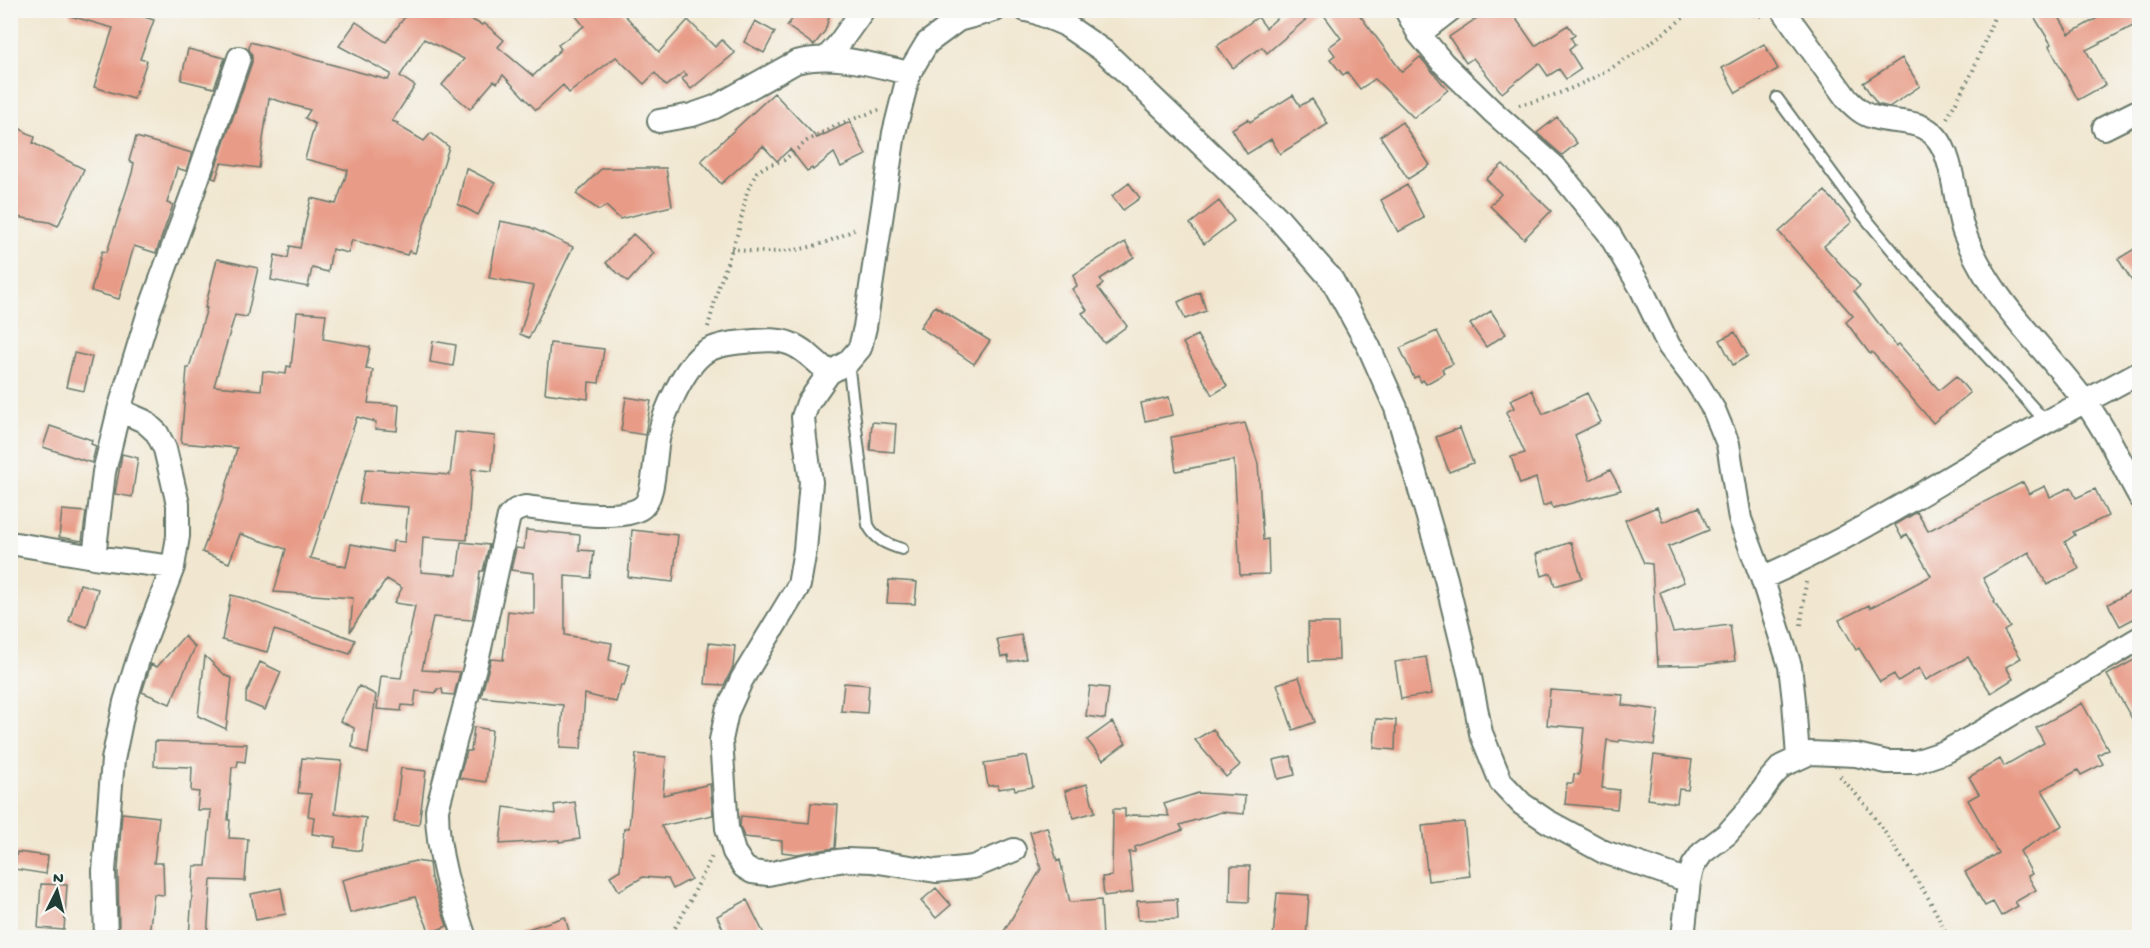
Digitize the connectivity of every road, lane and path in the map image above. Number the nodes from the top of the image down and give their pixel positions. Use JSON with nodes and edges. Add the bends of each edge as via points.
{"nodes":[{"id":1,"x":863,"y":10,"type":"edge"},
{"id":2,"x":995,"y":10,"type":"edge"},
{"id":3,"x":1026,"y":10,"type":"edge"},
{"id":4,"x":1406,"y":10,"type":"edge"},
{"id":5,"x":1450,"y":10,"type":"edge"},
{"id":6,"x":1693,"y":10,"type":"edge"},
{"id":7,"x":1724,"y":10,"type":"edge"},
{"id":8,"x":1997,"y":10,"type":"edge"},
{"id":9,"x":1784,"y":12,"type":"edge"},
{"id":10,"x":1419,"y":34,"type":"junction"},
{"id":11,"x":239,"y":58,"type":"dead end"},
{"id":12,"x":826,"y":58,"type":"junction"},
{"id":13,"x":909,"y":73,"type":"junction"},
{"id":14,"x":1777,"y":98,"type":"dead end"},
{"id":15,"x":901,"y":104,"type":"junction"},
{"id":16,"x":2139,"y":110,"type":"edge"},
{"id":17,"x":1492,"y":111,"type":"junction"},
{"id":18,"x":659,"y":121,"type":"dead end"},
{"id":19,"x":2104,"y":128,"type":"dead end"},
{"id":20,"x":1937,"y":138,"type":"junction"},
{"id":21,"x":880,"y":214,"type":"junction"},
{"id":22,"x":731,"y":249,"type":"junction"},
{"id":23,"x":706,"y":352,"type":"junction"},
{"id":24,"x":848,"y":362,"type":"junction"},
{"id":25,"x":2139,"y":372,"type":"edge"},
{"id":26,"x":829,"y":373,"type":"junction"},
{"id":27,"x":2086,"y":402,"type":"junction"},
{"id":28,"x":119,"y":410,"type":"junction"},
{"id":29,"x":2047,"y":423,"type":"junction"},
{"id":30,"x":2139,"y":497,"type":"edge"},
{"id":31,"x":10,"y":543,"type":"edge"},
{"id":32,"x":903,"y":549,"type":"dead end"},
{"id":33,"x":94,"y":557,"type":"junction"},
{"id":34,"x":1810,"y":557,"type":"junction"},
{"id":35,"x":173,"y":567,"type":"junction"},
{"id":36,"x":1762,"y":578,"type":"junction"},
{"id":37,"x":2139,"y":638,"type":"edge"},
{"id":38,"x":1790,"y":666,"type":"junction"},
{"id":39,"x":1825,"y":753,"type":"junction"},
{"id":40,"x":1798,"y":758,"type":"junction"},
{"id":41,"x":727,"y":828,"type":"junction"},
{"id":42,"x":1014,"y":850,"type":"dead end"},
{"id":43,"x":1689,"y":881,"type":"junction"},
{"id":44,"x":106,"y":938,"type":"edge"},
{"id":45,"x":465,"y":938,"type":"edge"},
{"id":46,"x":669,"y":938,"type":"edge"},
{"id":47,"x":1683,"y":938,"type":"edge"},
{"id":48,"x":1949,"y":938,"type":"edge"}],
"edges":[{"from":1,"to":12,"type":"street"},
{"from":2,"to":13,"type":"street","via":[[958,20],[927,44]]},
{"from":3,"to":43,"type":"street","via":[[1064,24],[1105,52],[1277,217],[1332,280],[1368,345],[1396,408],[1446,579],[1481,733],[1502,782],[1522,804],[1604,852]]},
{"from":4,"to":10,"type":"street"},
{"from":5,"to":10,"type":"street"},
{"from":6,"to":17,"type":"path","via":[[1606,73],[1535,102]]},
{"from":7,"to":9,"type":"path","via":[[1762,16]]},
{"from":8,"to":20,"type":"path","via":[[1972,73]]},
{"from":9,"to":20,"type":"street","via":[[1859,111],[1922,126]]},
{"from":10,"to":17,"type":"street"},
{"from":11,"to":28,"type":"street","via":[[149,312]]},
{"from":12,"to":13,"type":"street"},
{"from":12,"to":18,"type":"street","via":[[796,63],[715,107]]},
{"from":13,"to":15,"type":"street"},
{"from":14,"to":29,"type":"lane","via":[[1862,214]]},
{"from":15,"to":21,"type":"street"},
{"from":15,"to":22,"type":"path","via":[[836,125],[784,160],[757,172],[747,192]]},
{"from":16,"to":19,"type":"street"},
{"from":17,"to":36,"type":"street","via":[[1556,167],[1608,232],[1669,346],[1714,410],[1728,444],[1740,519]]},
{"from":20,"to":27,"type":"street","via":[[1946,156],[1964,231],[1976,258],[2028,335]]},
{"from":21,"to":22,"type":"path","via":[[834,241],[809,249]]},
{"from":21,"to":24,"type":"street","via":[[865,327],[860,348]]},
{"from":22,"to":23,"type":"path","via":[[708,327]]},
{"from":23,"to":26,"type":"street","via":[[728,344],[771,339],[798,347]]},
{"from":23,"to":45,"type":"street","via":[[693,363],[666,412],[658,435],[650,496],[644,507],[628,514],[606,516],[525,507],[516,510],[506,522],[480,648],[437,810],[440,852]]},
{"from":24,"to":26,"type":"street"},
{"from":24,"to":32,"type":"lane","via":[[868,525],[875,537]]},
{"from":25,"to":27,"type":"street"},
{"from":26,"to":41,"type":"street","via":[[808,403],[804,417],[811,482],[800,585],[742,679],[727,712],[721,740]]},
{"from":27,"to":29,"type":"street"},
{"from":27,"to":30,"type":"street"},
{"from":28,"to":33,"type":"street","via":[[104,472]]},
{"from":28,"to":35,"type":"street","via":[[144,421],[157,433],[165,449],[178,504]]},
{"from":29,"to":34,"type":"street"},
{"from":31,"to":33,"type":"street"},
{"from":33,"to":35,"type":"street"},
{"from":34,"to":36,"type":"street"},
{"from":34,"to":38,"type":"path","via":[[1799,641]]},
{"from":35,"to":44,"type":"street","via":[[125,702],[112,760],[104,871]]},
{"from":36,"to":38,"type":"street"},
{"from":37,"to":39,"type":"street","via":[[1945,752],[1915,762]]},
{"from":38,"to":40,"type":"street"},
{"from":39,"to":40,"type":"street"},
{"from":39,"to":48,"type":"path","via":[[1870,810],[1929,898]]},
{"from":40,"to":43,"type":"street","via":[[1782,766],[1727,834],[1702,853]]},
{"from":41,"to":42,"type":"street","via":[[734,852],[744,867],[768,874],[846,860],[936,871],[973,867]]},
{"from":41,"to":46,"type":"path"},
{"from":43,"to":47,"type":"street"}]}
